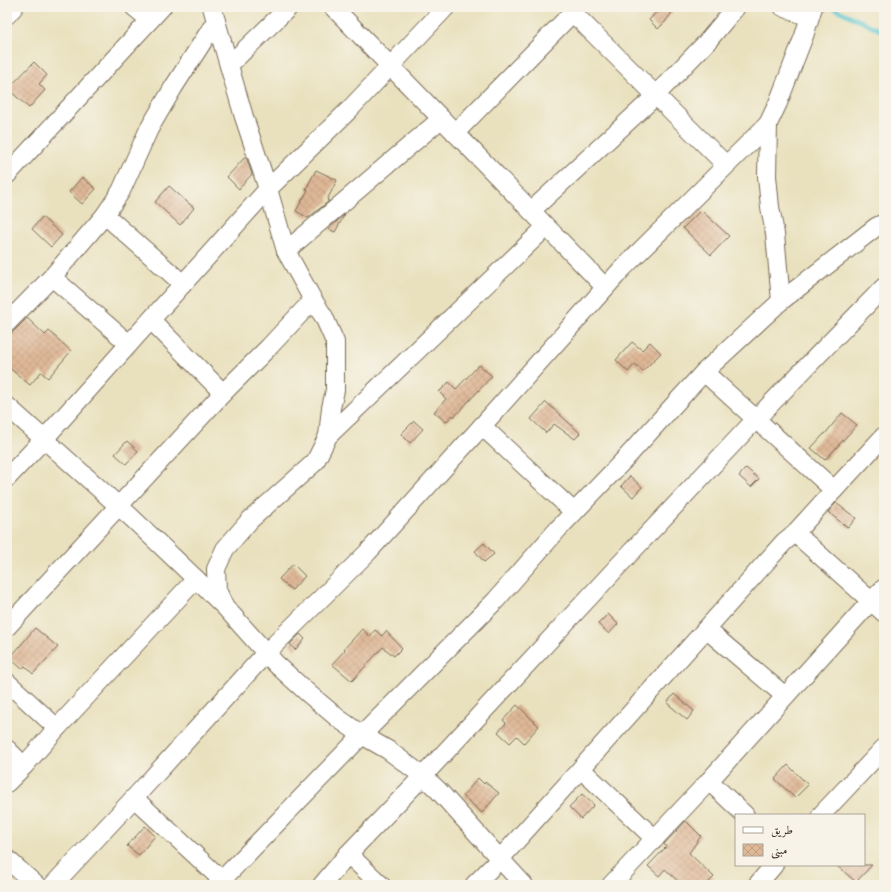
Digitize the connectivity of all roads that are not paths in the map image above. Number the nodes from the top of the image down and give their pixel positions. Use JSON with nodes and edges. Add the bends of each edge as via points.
{"nodes":[{"id":1,"x":14,"y":7,"type":"edge"},
{"id":2,"x":134,"y":7,"type":"edge"},
{"id":3,"x":289,"y":7,"type":"edge"},
{"id":4,"x":333,"y":7,"type":"edge"},
{"id":5,"x":446,"y":7,"type":"edge"},
{"id":6,"x":736,"y":7,"type":"edge"},
{"id":7,"x":783,"y":7,"type":"edge"},
{"id":8,"x":575,"y":10,"type":"edge"},
{"id":9,"x":811,"y":12,"type":"edge"},
{"id":10,"x":7,"y":14,"type":"edge"},
{"id":11,"x":156,"y":14,"type":"edge"},
{"id":12,"x":214,"y":14,"type":"edge"},
{"id":13,"x":229,"y":65,"type":"junction"},
{"id":14,"x":391,"y":67,"type":"junction"},
{"id":15,"x":656,"y":95,"type":"junction"},
{"id":16,"x":441,"y":118,"type":"junction"},
{"id":17,"x":768,"y":124,"type":"junction"},
{"id":18,"x":455,"y":133,"type":"junction"},
{"id":19,"x":726,"y":166,"type":"junction"},
{"id":20,"x":7,"y":175,"type":"edge"},
{"id":21,"x":268,"y":189,"type":"junction"},
{"id":22,"x":531,"y":212,"type":"junction"},
{"id":23,"x":104,"y":215,"type":"junction"},
{"id":24,"x":884,"y":223,"type":"edge"},
{"id":25,"x":546,"y":227,"type":"junction"},
{"id":26,"x":286,"y":251,"type":"junction"},
{"id":27,"x":52,"y":277,"type":"junction"},
{"id":28,"x":183,"y":284,"type":"junction"},
{"id":29,"x":605,"y":287,"type":"junction"},
{"id":30,"x":884,"y":287,"type":"edge"},
{"id":31,"x":312,"y":300,"type":"junction"},
{"id":32,"x":781,"y":301,"type":"junction"},
{"id":33,"x":151,"y":320,"type":"junction"},
{"id":34,"x":7,"y":323,"type":"edge"},
{"id":35,"x":129,"y":344,"type":"junction"},
{"id":36,"x":704,"y":372,"type":"junction"},
{"id":37,"x":223,"y":393,"type":"junction"},
{"id":38,"x":7,"y":406,"type":"edge"},
{"id":39,"x":756,"y":419,"type":"junction"},
{"id":40,"x":482,"y":426,"type":"junction"},
{"id":41,"x":328,"y":436,"type":"junction"},
{"id":42,"x":884,"y":436,"type":"edge"},
{"id":43,"x":44,"y":439,"type":"junction"},
{"id":44,"x":7,"y":478,"type":"edge"},
{"id":45,"x":834,"y":490,"type":"junction"},
{"id":46,"x":119,"y":507,"type":"junction"},
{"id":47,"x":574,"y":512,"type":"junction"},
{"id":48,"x":795,"y":533,"type":"junction"},
{"id":49,"x":196,"y":579,"type":"junction"},
{"id":50,"x":884,"y":588,"type":"edge"},
{"id":51,"x":871,"y":600,"type":"junction"},
{"id":52,"x":225,"y":607,"type":"junction"},
{"id":53,"x":884,"y":613,"type":"edge"},
{"id":54,"x":7,"y":627,"type":"edge"},
{"id":55,"x":706,"y":629,"type":"junction"},
{"id":56,"x":266,"y":653,"type":"junction"},
{"id":57,"x":7,"y":682,"type":"edge"},
{"id":58,"x":785,"y":696,"type":"junction"},
{"id":59,"x":57,"y":728,"type":"junction"},
{"id":60,"x":362,"y":735,"type":"junction"},
{"id":61,"x":884,"y":748,"type":"edge"},
{"id":62,"x":7,"y":749,"type":"edge"},
{"id":63,"x":24,"y":766,"type":"junction"},
{"id":64,"x":581,"y":769,"type":"junction"},
{"id":65,"x":423,"y":776,"type":"junction"},
{"id":66,"x":709,"y":781,"type":"junction"},
{"id":67,"x":7,"y":783,"type":"edge"},
{"id":68,"x":134,"y":798,"type":"junction"},
{"id":69,"x":744,"y":814,"type":"edge"},
{"id":70,"x":822,"y":814,"type":"edge"},
{"id":71,"x":655,"y":839,"type":"junction"},
{"id":72,"x":348,"y":854,"type":"junction"},
{"id":73,"x":7,"y":859,"type":"edge"},
{"id":74,"x":500,"y":859,"type":"junction"},
{"id":75,"x":773,"y":866,"type":"edge"},
{"id":76,"x":219,"y":882,"type":"edge"},
{"id":77,"x":36,"y":885,"type":"edge"},
{"id":78,"x":53,"y":885,"type":"edge"},
{"id":79,"x":322,"y":885,"type":"edge"},
{"id":80,"x":381,"y":885,"type":"edge"},
{"id":81,"x":474,"y":885,"type":"edge"},
{"id":82,"x":524,"y":885,"type":"edge"},
{"id":83,"x":611,"y":885,"type":"edge"},
{"id":84,"x":757,"y":885,"type":"edge"}],
"edges":[{"from":1,"to":10,"type":"street"},
{"from":2,"to":11,"type":"street"},
{"from":3,"to":13,"type":"street"},
{"from":4,"to":14,"type":"street"},
{"from":5,"to":14,"type":"street"},
{"from":6,"to":15,"type":"street","via":[[706,43]]},
{"from":7,"to":9,"type":"street"},
{"from":8,"to":15,"type":"street"},
{"from":8,"to":18,"type":"street"},
{"from":9,"to":17,"type":"street","via":[[804,36]]},
{"from":11,"to":20,"type":"street"},
{"from":12,"to":13,"type":"street"},
{"from":12,"to":23,"type":"street","via":[[149,129],[121,191]]},
{"from":13,"to":21,"type":"street"},
{"from":14,"to":16,"type":"street"},
{"from":14,"to":21,"type":"street"},
{"from":15,"to":19,"type":"street"},
{"from":15,"to":22,"type":"street"},
{"from":16,"to":18,"type":"street"},
{"from":16,"to":26,"type":"street"},
{"from":17,"to":19,"type":"street"},
{"from":17,"to":32,"type":"street","via":[[767,176]]},
{"from":18,"to":22,"type":"street"},
{"from":19,"to":29,"type":"street"},
{"from":21,"to":26,"type":"street"},
{"from":21,"to":28,"type":"street"},
{"from":22,"to":25,"type":"street"},
{"from":23,"to":27,"type":"street"},
{"from":23,"to":28,"type":"street"},
{"from":24,"to":32,"type":"street"},
{"from":25,"to":29,"type":"street"},
{"from":25,"to":41,"type":"street"},
{"from":26,"to":31,"type":"street"},
{"from":27,"to":34,"type":"street"},
{"from":27,"to":35,"type":"street"},
{"from":28,"to":33,"type":"street"},
{"from":29,"to":40,"type":"street"},
{"from":30,"to":39,"type":"street"},
{"from":31,"to":37,"type":"street"},
{"from":31,"to":41,"type":"street","via":[[324,317],[335,342],[335,390]]},
{"from":32,"to":36,"type":"street"},
{"from":33,"to":35,"type":"street"},
{"from":33,"to":37,"type":"street"},
{"from":35,"to":43,"type":"street"},
{"from":36,"to":39,"type":"street"},
{"from":36,"to":47,"type":"street"},
{"from":37,"to":46,"type":"street"},
{"from":38,"to":43,"type":"street"},
{"from":39,"to":45,"type":"street"},
{"from":39,"to":65,"type":"street"},
{"from":40,"to":47,"type":"street"},
{"from":40,"to":56,"type":"street","via":[[368,552]]},
{"from":41,"to":52,"type":"street","via":[[315,462],[250,520],[226,549],[216,569],[217,590]]},
{"from":42,"to":45,"type":"street"},
{"from":43,"to":44,"type":"street"},
{"from":43,"to":46,"type":"street"},
{"from":45,"to":48,"type":"street"},
{"from":46,"to":49,"type":"street"},
{"from":46,"to":54,"type":"street"},
{"from":47,"to":60,"type":"street","via":[[496,600]]},
{"from":48,"to":51,"type":"street"},
{"from":48,"to":55,"type":"street"},
{"from":49,"to":52,"type":"street"},
{"from":49,"to":59,"type":"street"},
{"from":50,"to":51,"type":"street"},
{"from":51,"to":53,"type":"street"},
{"from":51,"to":58,"type":"street"},
{"from":52,"to":56,"type":"street"},
{"from":55,"to":58,"type":"street"},
{"from":55,"to":64,"type":"street"},
{"from":56,"to":60,"type":"street","via":[[309,694]]},
{"from":56,"to":68,"type":"street"},
{"from":57,"to":59,"type":"street"},
{"from":58,"to":66,"type":"street"},
{"from":59,"to":63,"type":"street"},
{"from":60,"to":65,"type":"street","via":[[388,750]]},
{"from":60,"to":76,"type":"street"},
{"from":61,"to":70,"type":"street"},
{"from":62,"to":63,"type":"street"},
{"from":63,"to":67,"type":"street"},
{"from":64,"to":71,"type":"street"},
{"from":64,"to":74,"type":"street"},
{"from":65,"to":72,"type":"street"},
{"from":65,"to":74,"type":"street"},
{"from":66,"to":69,"type":"street"},
{"from":66,"to":71,"type":"street"},
{"from":68,"to":76,"type":"street"},
{"from":68,"to":78,"type":"street"},
{"from":71,"to":83,"type":"street"},
{"from":72,"to":79,"type":"street"},
{"from":72,"to":80,"type":"street"},
{"from":73,"to":77,"type":"street"},
{"from":74,"to":81,"type":"street"},
{"from":74,"to":82,"type":"street"},
{"from":75,"to":84,"type":"street"}]}
